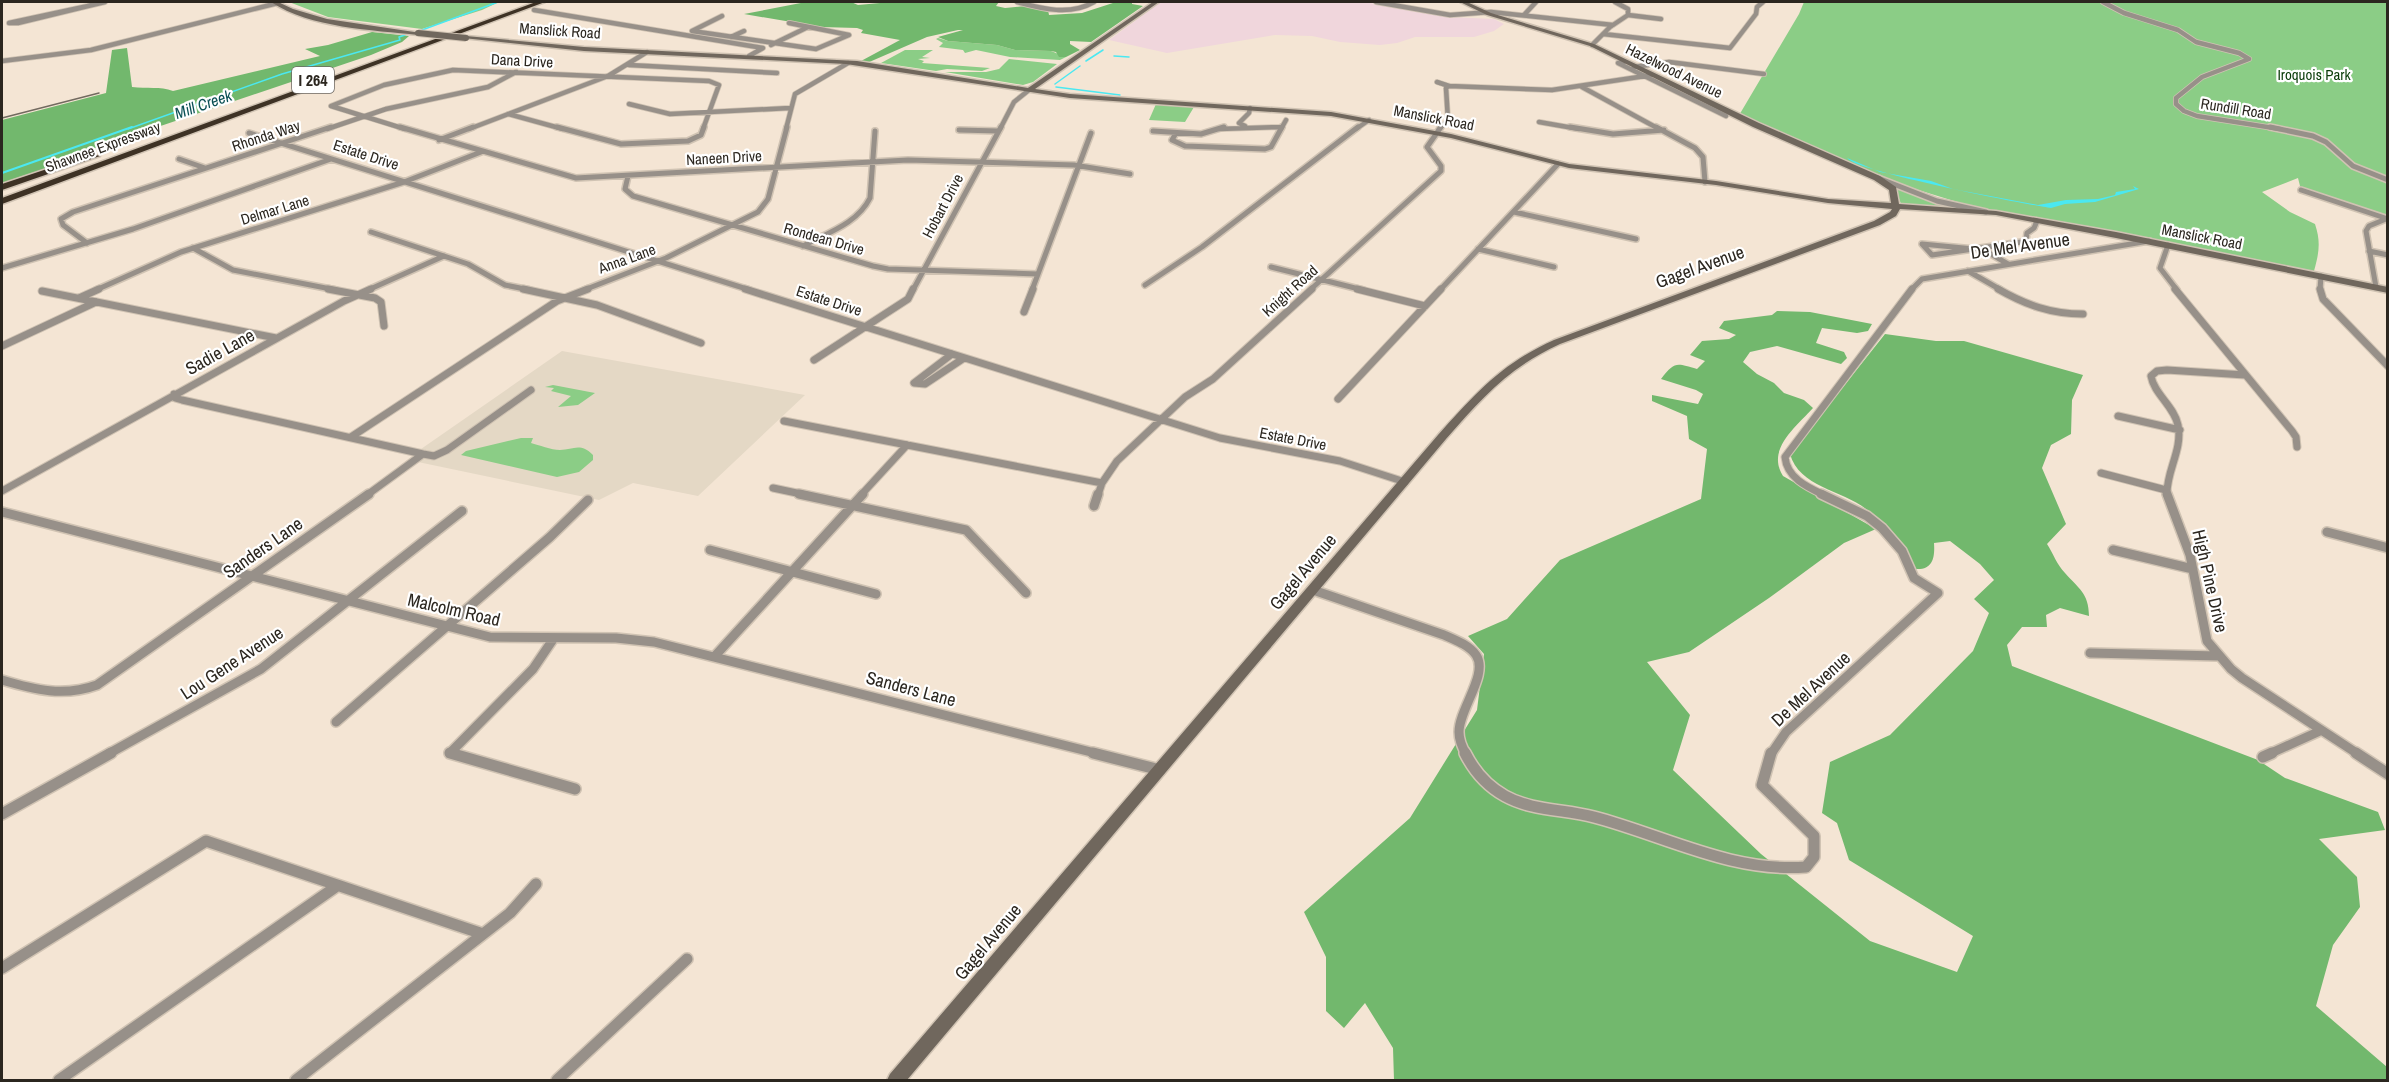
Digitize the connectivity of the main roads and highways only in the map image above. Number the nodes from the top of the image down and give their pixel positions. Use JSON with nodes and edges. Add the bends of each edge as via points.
{"nodes":[{"id":1,"x":276,"y":2,"type":"edge"},
{"id":2,"x":527,"y":2,"type":"edge"},
{"id":3,"x":541,"y":2,"type":"edge"},
{"id":4,"x":1156,"y":2,"type":"edge"},
{"id":5,"x":1463,"y":2,"type":"edge"},
{"id":6,"x":1031,"y":89,"type":"junction"},
{"id":7,"x":215,"y":122,"type":"junction"},
{"id":8,"x":183,"y":128,"type":"junction"},
{"id":9,"x":2,"y":187,"type":"edge"},
{"id":10,"x":2,"y":194,"type":"edge"},
{"id":11,"x":2,"y":201,"type":"edge"},
{"id":12,"x":1828,"y":202,"type":"junction"},
{"id":13,"x":1853,"y":206,"type":"junction"},
{"id":14,"x":2,"y":207,"type":"edge"},
{"id":15,"x":1891,"y":207,"type":"junction"},
{"id":16,"x":2011,"y":217,"type":"junction"},
{"id":17,"x":1876,"y":219,"type":"junction"},
{"id":18,"x":1845,"y":233,"type":"junction"},
{"id":19,"x":2388,"y":290,"type":"edge"},
{"id":20,"x":896,"y":1080,"type":"edge"}],
"edges":[{"from":1,"to":6,"type":"main road","name":"Manslick Road","bridge":true,"via":[[295,13],[326,22],[418,33],[536,45],[848,63]]},
{"from":2,"to":8,"type":"highway","number":"I 264"},
{"from":3,"to":7,"type":"highway","number":"I 264"},
{"from":4,"to":6,"type":"main road"},
{"from":5,"to":15,"type":"main road","name":"Hazelwood Avenue","via":[[1486,13],[1592,45],[1874,177]]},
{"from":6,"to":12,"type":"main road","name":"Manslick Road","via":[[1108,100],[1314,112],[1438,133],[1558,164]]},
{"from":7,"to":11,"type":"highway","name":"Shawnee Expressway","number":"I 264"},
{"from":7,"to":14,"type":"highway"},
{"from":8,"to":9,"type":"highway"},
{"from":8,"to":10,"type":"highway","number":"I 264"},
{"from":12,"to":13,"type":"main road","name":"Manslick Road"},
{"from":12,"to":15,"type":"main road","name":"Manslick Road"},
{"from":13,"to":15,"type":"main road","name":"Manslick Road"},
{"from":13,"to":17,"type":"main road"},
{"from":15,"to":16,"type":"main road","name":"Manslick Road"},
{"from":15,"to":16,"type":"main road","name":"Manslick Road"},
{"from":15,"to":17,"type":"main road","name":"Gagel Avenue"},
{"from":15,"to":18,"type":"main road","name":"Gagel Avenue","via":[[1893,214],[1880,222]]},
{"from":16,"to":19,"type":"main road","name":"Manslick Road"},
{"from":17,"to":18,"type":"main road","name":"Gagel Avenue"},
{"from":18,"to":20,"type":"main road","name":"Gagel Avenue","via":[[1573,336],[1517,361],[1501,373]]}]}
